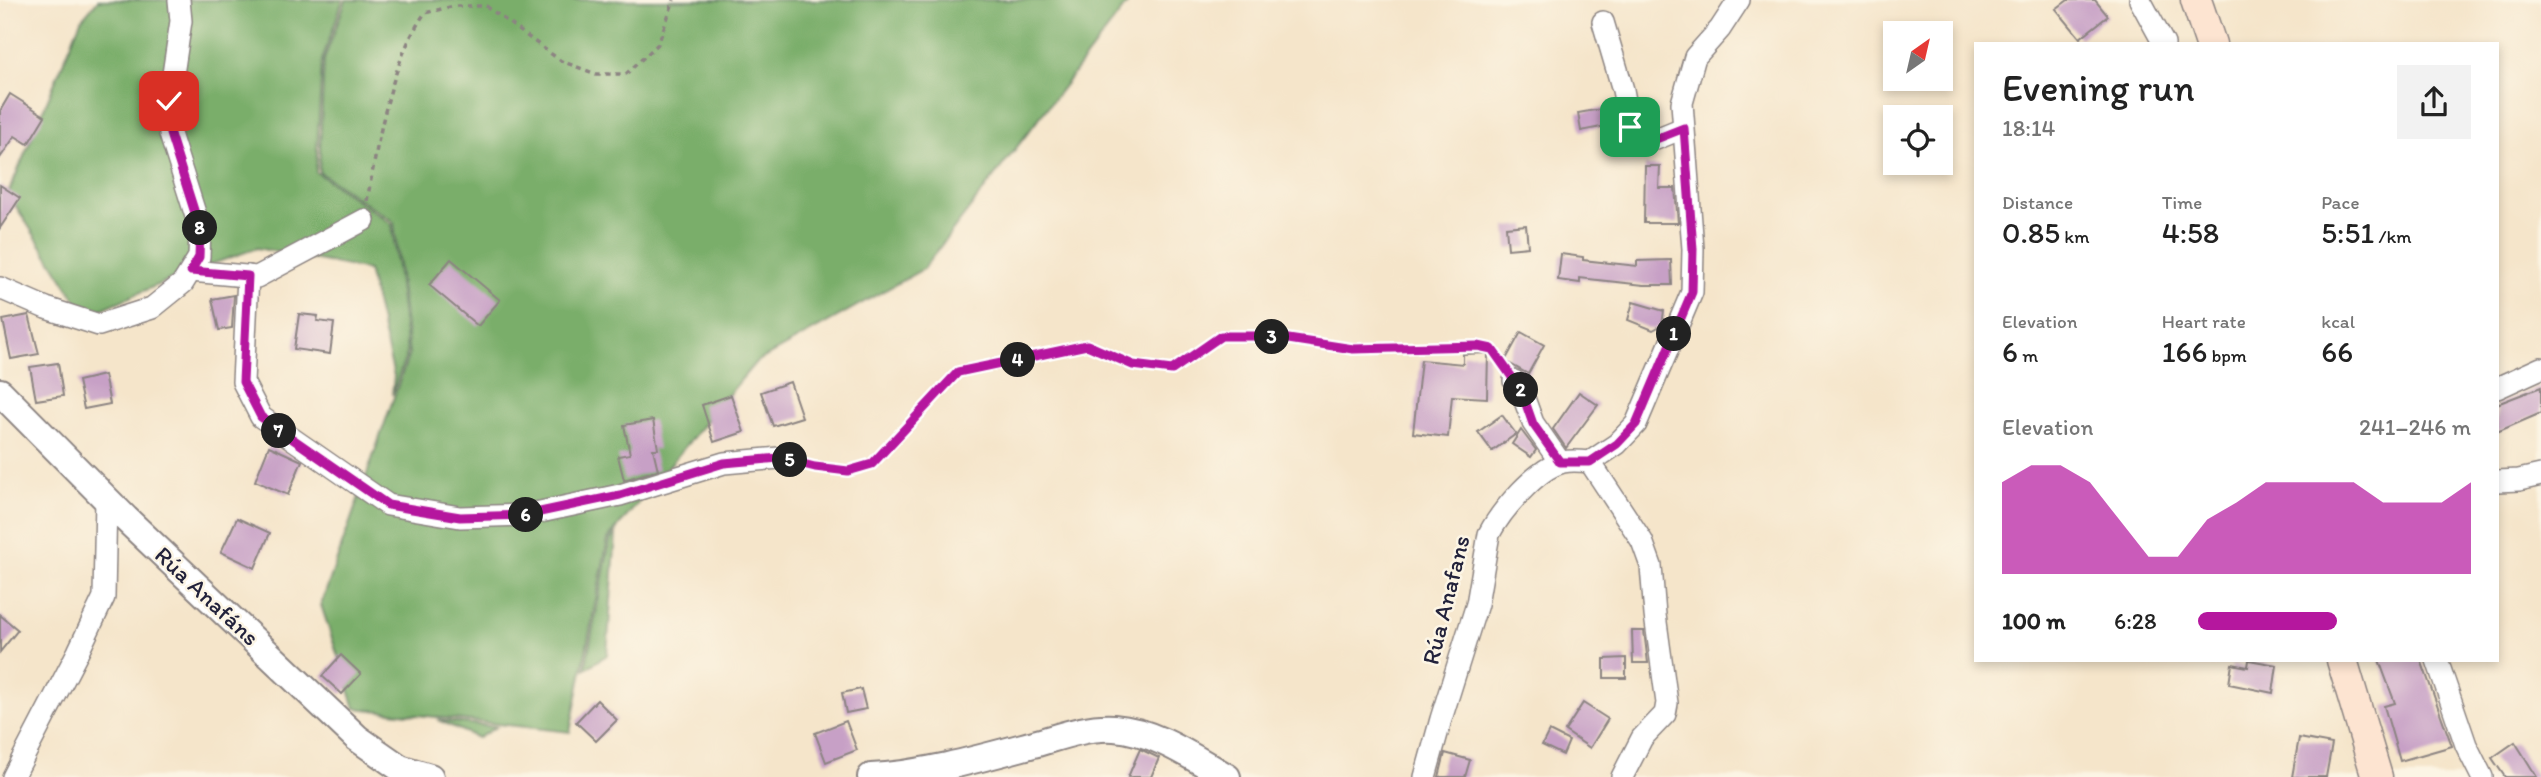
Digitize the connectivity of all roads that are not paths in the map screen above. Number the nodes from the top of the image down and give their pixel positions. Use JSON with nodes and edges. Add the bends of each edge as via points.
{"nodes":[{"id":1,"x":179,"y":0,"type":"edge"},
{"id":2,"x":1740,"y":0,"type":"edge"},
{"id":3,"x":2140,"y":0,"type":"edge"},
{"id":4,"x":2196,"y":0,"type":"edge"},
{"id":5,"x":1603,"y":22,"type":"dead end"},
{"id":6,"x":2163,"y":42,"type":"edge"},
{"id":7,"x":2210,"y":42,"type":"edge"},
{"id":8,"x":1684,"y":128,"type":"junction"},
{"id":9,"x":363,"y":220,"type":"road end"},
{"id":10,"x":191,"y":271,"type":"junction"},
{"id":11,"x":248,"y":276,"type":"junction"},
{"id":12,"x":0,"y":288,"type":"edge"},
{"id":13,"x":2541,"y":368,"type":"edge"},
{"id":14,"x":1514,"y":381,"type":"road end"},
{"id":15,"x":2499,"y":387,"type":"edge"},
{"id":16,"x":0,"y":392,"type":"edge"},
{"id":17,"x":779,"y":458,"type":"road end"},
{"id":18,"x":1560,"y":462,"type":"junction"},
{"id":19,"x":1590,"y":462,"type":"junction"},
{"id":20,"x":2541,"y":475,"type":"edge"},
{"id":21,"x":2499,"y":481,"type":"edge"},
{"id":22,"x":106,"y":499,"type":"junction"},
{"id":23,"x":2343,"y":662,"type":"edge"},
{"id":24,"x":2438,"y":662,"type":"edge"},
{"id":25,"x":13,"y":777,"type":"edge"},
{"id":26,"x":429,"y":777,"type":"edge"},
{"id":27,"x":871,"y":777,"type":"edge"},
{"id":28,"x":1227,"y":777,"type":"edge"},
{"id":29,"x":1425,"y":777,"type":"edge"},
{"id":30,"x":1622,"y":777,"type":"edge"},
{"id":31,"x":2376,"y":777,"type":"edge"},
{"id":32,"x":2482,"y":777,"type":"edge"}],
"edges":[{"from":1,"to":10,"type":"street","via":[[170,134],[200,229],[199,257]]},
{"from":2,"to":8,"type":"street","via":[[1695,57],[1682,103]]},
{"from":3,"to":6,"type":"street"},
{"from":4,"to":7,"type":"main road"},
{"from":5,"to":8,"type":"street","via":[[1630,127],[1643,141]]},
{"from":8,"to":19,"type":"street","via":[[1692,292],[1636,424]]},
{"from":9,"to":11,"type":"street","via":[[257,276]]},
{"from":10,"to":11,"type":"street"},
{"from":10,"to":12,"type":"street","via":[[152,307],[99,325]]},
{"from":11,"to":17,"type":"street","via":[[243,382],[261,417],[388,505],[460,517],[526,515],[620,495],[724,463]]},
{"from":13,"to":15,"type":"street"},
{"from":14,"to":18,"type":"street","via":[[1533,424]]},
{"from":16,"to":22,"type":"street","name":"Rúa Anafáns"},
{"from":18,"to":19,"type":"street"},
{"from":18,"to":29,"type":"street","name":"Rúa Anafans","via":[[1517,494],[1489,534],[1477,604]]},
{"from":19,"to":30,"type":"street","via":[[1642,541],[1651,566],[1667,694],[1665,714],[1642,738]]},
{"from":20,"to":21,"type":"street"},
{"from":22,"to":25,"type":"street","via":[[104,597]]},
{"from":22,"to":26,"type":"street","name":"Rúa Anafáns","via":[[357,738],[400,768]]},
{"from":23,"to":31,"type":"main road"},
{"from":24,"to":32,"type":"street"},
{"from":27,"to":28,"type":"street","via":[[931,769],[1084,730],[1113,728],[1142,733]]}]}
